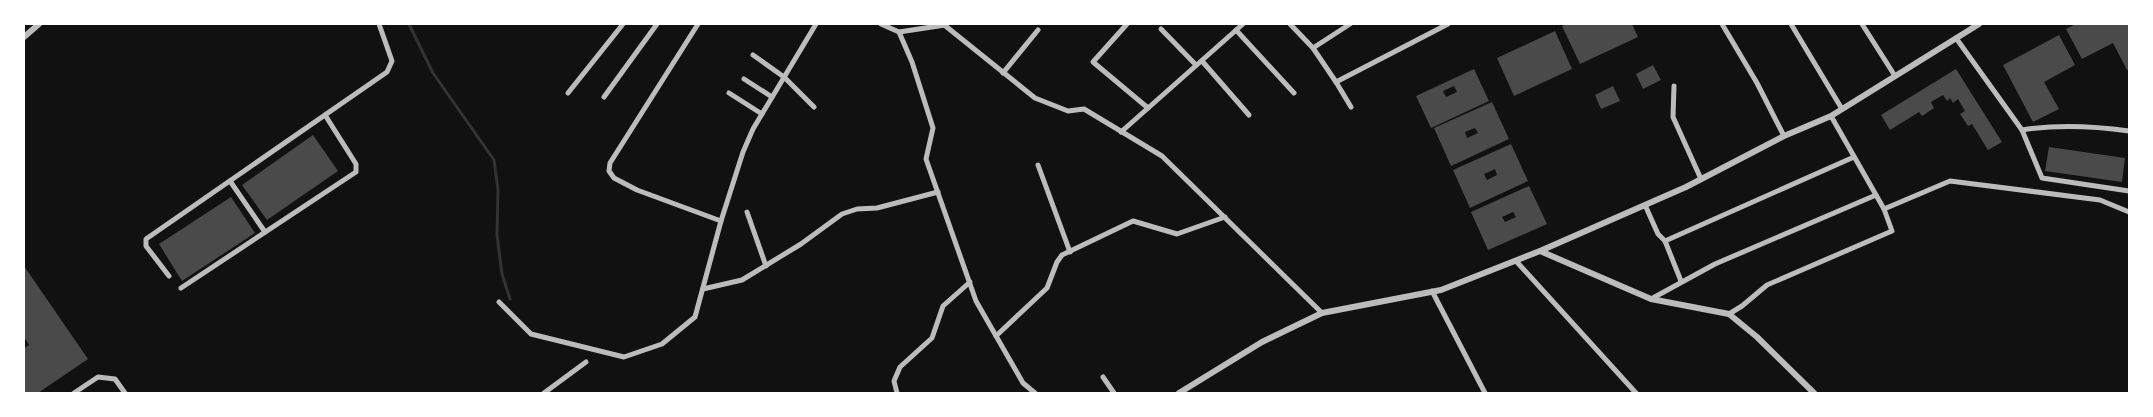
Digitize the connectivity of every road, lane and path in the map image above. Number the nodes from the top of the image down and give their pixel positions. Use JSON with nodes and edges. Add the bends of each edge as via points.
{"nodes":[{"id":1,"x":39,"y":24,"type":"edge"},
{"id":2,"x":379,"y":24,"type":"edge"},
{"id":3,"x":623,"y":24,"type":"edge"},
{"id":4,"x":657,"y":24,"type":"edge"},
{"id":5,"x":698,"y":24,"type":"edge"},
{"id":6,"x":816,"y":24,"type":"edge"},
{"id":7,"x":881,"y":24,"type":"edge"},
{"id":8,"x":944,"y":24,"type":"edge"},
{"id":9,"x":1127,"y":24,"type":"edge"},
{"id":10,"x":1243,"y":24,"type":"edge"},
{"id":11,"x":1290,"y":24,"type":"edge"},
{"id":12,"x":1350,"y":24,"type":"edge"},
{"id":13,"x":1448,"y":24,"type":"edge"},
{"id":14,"x":1722,"y":24,"type":"edge"},
{"id":15,"x":1791,"y":24,"type":"edge"},
{"id":16,"x":1862,"y":24,"type":"edge"},
{"id":17,"x":1979,"y":24,"type":"edge"},
{"id":18,"x":1161,"y":29,"type":"dead end"},
{"id":19,"x":1038,"y":30,"type":"dead end"},
{"id":20,"x":1236,"y":30,"type":"junction"},
{"id":21,"x":899,"y":32,"type":"junction"},
{"id":22,"x":24,"y":36,"type":"edge"},
{"id":23,"x":1956,"y":38,"type":"junction"},
{"id":24,"x":1313,"y":48,"type":"junction"},
{"id":25,"x":753,"y":55,"type":"dead end"},
{"id":26,"x":1202,"y":61,"type":"junction"},
{"id":27,"x":1196,"y":66,"type":"junction"},
{"id":28,"x":1003,"y":73,"type":"junction"},
{"id":29,"x":1895,"y":76,"type":"junction"},
{"id":30,"x":784,"y":77,"type":"junction"},
{"id":31,"x":744,"y":79,"type":"dead end"},
{"id":32,"x":1336,"y":82,"type":"junction"},
{"id":33,"x":1674,"y":86,"type":"dead end"},
{"id":34,"x":568,"y":93,"type":"dead end"},
{"id":35,"x":729,"y":93,"type":"dead end"},
{"id":36,"x":1294,"y":93,"type":"dead end"},
{"id":37,"x":772,"y":97,"type":"junction"},
{"id":38,"x":604,"y":98,"type":"dead end"},
{"id":39,"x":814,"y":107,"type":"dead end"},
{"id":40,"x":1351,"y":107,"type":"dead end"},
{"id":41,"x":1148,"y":108,"type":"junction"},
{"id":42,"x":1842,"y":108,"type":"junction"},
{"id":43,"x":762,"y":114,"type":"junction"},
{"id":44,"x":1250,"y":115,"type":"dead end"},
{"id":45,"x":325,"y":116,"type":"junction"},
{"id":46,"x":1831,"y":116,"type":"junction"},
{"id":47,"x":2022,"y":130,"type":"junction"},
{"id":48,"x":2129,"y":131,"type":"edge"},
{"id":49,"x":1121,"y":132,"type":"junction"},
{"id":50,"x":1784,"y":136,"type":"junction"},
{"id":51,"x":1854,"y":157,"type":"junction"},
{"id":52,"x":1038,"y":166,"type":"dead end"},
{"id":53,"x":1701,"y":179,"type":"junction"},
{"id":54,"x":230,"y":181,"type":"junction"},
{"id":55,"x":938,"y":192,"type":"junction"},
{"id":56,"x":2129,"y":192,"type":"edge"},
{"id":57,"x":1876,"y":195,"type":"junction"},
{"id":58,"x":1645,"y":205,"type":"junction"},
{"id":59,"x":1884,"y":208,"type":"junction"},
{"id":60,"x":747,"y":212,"type":"dead end"},
{"id":61,"x":2129,"y":212,"type":"edge"},
{"id":62,"x":1225,"y":217,"type":"junction"},
{"id":63,"x":721,"y":222,"type":"junction"},
{"id":64,"x":265,"y":232,"type":"junction"},
{"id":65,"x":1666,"y":241,"type":"junction"},
{"id":66,"x":1540,"y":251,"type":"junction"},
{"id":67,"x":1070,"y":252,"type":"junction"},
{"id":68,"x":1516,"y":261,"type":"junction"},
{"id":69,"x":766,"y":266,"type":"junction"},
{"id":70,"x":169,"y":276,"type":"dead end"},
{"id":71,"x":1681,"y":281,"type":"junction"},
{"id":72,"x":970,"y":282,"type":"junction"},
{"id":73,"x":181,"y":288,"type":"dead end"},
{"id":74,"x":703,"y":289,"type":"junction"},
{"id":75,"x":1432,"y":291,"type":"junction"},
{"id":76,"x":1650,"y":299,"type":"junction"},
{"id":77,"x":499,"y":302,"type":"dead end"},
{"id":78,"x":1322,"y":313,"type":"junction"},
{"id":79,"x":1729,"y":314,"type":"junction"},
{"id":80,"x":996,"y":336,"type":"junction"},
{"id":81,"x":586,"y":362,"type":"dead end"},
{"id":82,"x":1103,"y":377,"type":"dead end"},
{"id":83,"x":74,"y":393,"type":"edge"},
{"id":84,"x":125,"y":393,"type":"edge"},
{"id":85,"x":544,"y":393,"type":"edge"},
{"id":86,"x":897,"y":393,"type":"edge"},
{"id":87,"x":1035,"y":393,"type":"edge"},
{"id":88,"x":1114,"y":393,"type":"edge"},
{"id":89,"x":1179,"y":393,"type":"edge"},
{"id":90,"x":1485,"y":393,"type":"edge"},
{"id":91,"x":1636,"y":393,"type":"edge"},
{"id":92,"x":1814,"y":393,"type":"edge"}],
"edges":[{"from":1,"to":22,"type":"street"},
{"from":2,"to":45,"type":"street","via":[[392,60],[390,67]]},
{"from":3,"to":34,"type":"street"},
{"from":4,"to":38,"type":"street"},
{"from":5,"to":63,"type":"street","via":[[610,163],[609,172],[637,190]]},
{"from":6,"to":30,"type":"street"},
{"from":7,"to":21,"type":"street"},
{"from":8,"to":21,"type":"street"},
{"from":8,"to":28,"type":"street"},
{"from":9,"to":41,"type":"street","via":[[1093,62]]},
{"from":10,"to":20,"type":"street"},
{"from":11,"to":24,"type":"street"},
{"from":12,"to":24,"type":"street"},
{"from":13,"to":32,"type":"street"},
{"from":14,"to":50,"type":"street"},
{"from":15,"to":42,"type":"street"},
{"from":16,"to":29,"type":"street"},
{"from":17,"to":23,"type":"street"},
{"from":18,"to":27,"type":"street"},
{"from":19,"to":28,"type":"street"},
{"from":20,"to":26,"type":"street"},
{"from":20,"to":36,"type":"street"},
{"from":21,"to":55,"type":"street","via":[[933,128],[926,159]]},
{"from":23,"to":29,"type":"street"},
{"from":23,"to":47,"type":"street"},
{"from":24,"to":32,"type":"street"},
{"from":25,"to":30,"type":"street"},
{"from":26,"to":27,"type":"street"},
{"from":26,"to":44,"type":"street"},
{"from":27,"to":41,"type":"street"},
{"from":28,"to":49,"type":"street","via":[[1035,98],[1068,111],[1084,109]]},
{"from":29,"to":42,"type":"street"},
{"from":30,"to":37,"type":"street"},
{"from":30,"to":39,"type":"street"},
{"from":31,"to":37,"type":"street"},
{"from":32,"to":40,"type":"street"},
{"from":33,"to":53,"type":"street","via":[[1674,117]]},
{"from":35,"to":43,"type":"street"},
{"from":37,"to":43,"type":"street"},
{"from":41,"to":49,"type":"street"},
{"from":42,"to":46,"type":"street"},
{"from":43,"to":63,"type":"street","via":[[743,152]]},
{"from":45,"to":54,"type":"street"},
{"from":45,"to":64,"type":"street","via":[[357,170]]},
{"from":46,"to":50,"type":"street"},
{"from":46,"to":51,"type":"street"},
{"from":47,"to":48,"type":"street","via":[[2096,126]]},
{"from":47,"to":56,"type":"street","via":[[2042,178]]},
{"from":49,"to":62,"type":"street","via":[[1162,156]]},
{"from":50,"to":53,"type":"street"},
{"from":51,"to":57,"type":"street"},
{"from":51,"to":65,"type":"street"},
{"from":52,"to":67,"type":"street"},
{"from":53,"to":58,"type":"street"},
{"from":54,"to":64,"type":"street"},
{"from":54,"to":70,"type":"street","via":[[146,239],[146,246]]},
{"from":55,"to":69,"type":"street","via":[[842,214]]},
{"from":55,"to":72,"type":"street"},
{"from":57,"to":59,"type":"street"},
{"from":57,"to":71,"type":"street"},
{"from":58,"to":65,"type":"street","via":[[1658,234]]},
{"from":58,"to":66,"type":"street"},
{"from":59,"to":61,"type":"street","via":[[1950,182],[2100,200]]},
{"from":59,"to":79,"type":"street","via":[[1892,231],[1766,285]]},
{"from":60,"to":69,"type":"street"},
{"from":62,"to":67,"type":"street","via":[[1177,234],[1133,221]]},
{"from":62,"to":78,"type":"street"},
{"from":63,"to":74,"type":"street"},
{"from":64,"to":73,"type":"street"},
{"from":65,"to":71,"type":"street"},
{"from":66,"to":68,"type":"street"},
{"from":66,"to":76,"type":"street"},
{"from":67,"to":80,"type":"street","via":[[1057,262],[1047,288]]},
{"from":68,"to":75,"type":"street"},
{"from":68,"to":91,"type":"street"},
{"from":69,"to":74,"type":"street","via":[[742,280]]},
{"from":71,"to":76,"type":"street"},
{"from":72,"to":80,"type":"street","via":[[976,301]]},
{"from":72,"to":86,"type":"street","via":[[944,306],[932,338],[900,367],[894,381]]},
{"from":74,"to":77,"type":"street","via":[[695,317],[662,344],[624,357],[531,334]]},
{"from":75,"to":78,"type":"street"},
{"from":75,"to":90,"type":"street"},
{"from":76,"to":79,"type":"street"},
{"from":78,"to":89,"type":"street","via":[[1262,342]]},
{"from":79,"to":92,"type":"street","via":[[1757,336]]},
{"from":80,"to":87,"type":"street","via":[[1023,383]]},
{"from":81,"to":85,"type":"street"},
{"from":82,"to":88,"type":"street"},
{"from":83,"to":84,"type":"street","via":[[98,377],[115,379]]}]}
